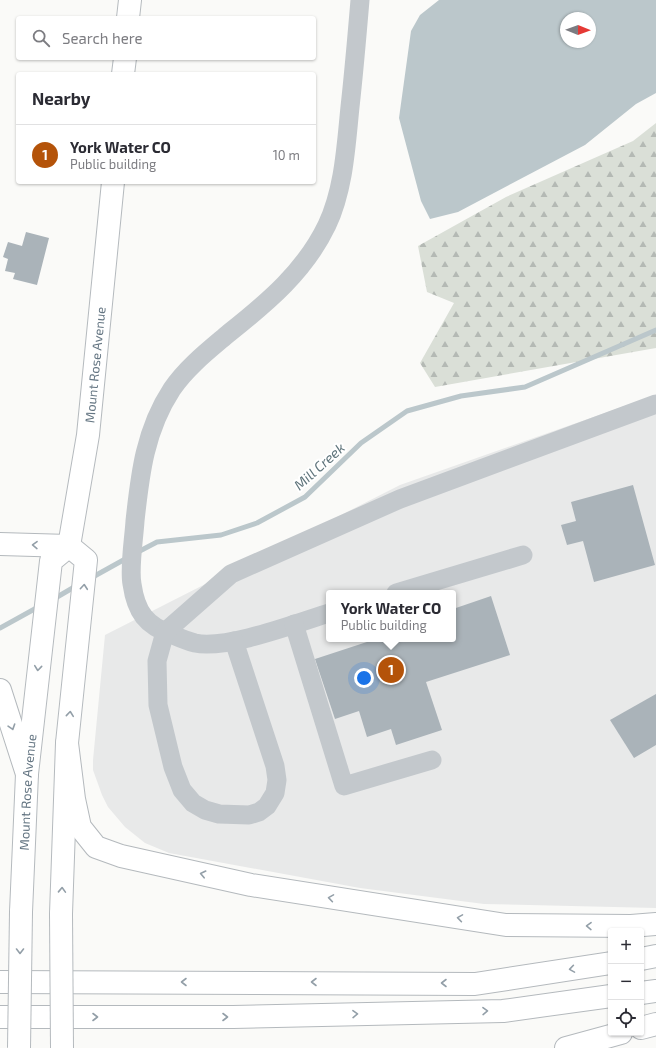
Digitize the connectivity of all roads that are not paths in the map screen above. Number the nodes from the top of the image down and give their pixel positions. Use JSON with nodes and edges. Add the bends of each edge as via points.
{"nodes":[{"id":1,"x":130,"y":0,"type":"edge"},
{"id":2,"x":360,"y":0,"type":"edge"},
{"id":3,"x":128,"y":16,"type":"edge"},
{"id":4,"x":125,"y":60,"type":"edge"},
{"id":5,"x":123,"y":72,"type":"edge"},
{"id":6,"x":113,"y":184,"type":"edge"},
{"id":7,"x":656,"y":404,"type":"edge"},
{"id":8,"x":0,"y":544,"type":"edge"},
{"id":9,"x":69,"y":546,"type":"junction"},
{"id":10,"x":523,"y":555,"type":"dead end"},
{"id":11,"x":406,"y":590,"type":"edge"},
{"id":12,"x":326,"y":614,"type":"edge"},
{"id":13,"x":294,"y":624,"type":"junction"},
{"id":14,"x":165,"y":632,"type":"junction"},
{"id":15,"x":234,"y":641,"type":"junction"},
{"id":16,"x":0,"y":690,"type":"edge"},
{"id":17,"x":67,"y":743,"type":"junction"},
{"id":18,"x":432,"y":760,"type":"dead end"},
{"id":19,"x":27,"y":774,"type":"junction"},
{"id":20,"x":656,"y":924,"type":"edge"},
{"id":21,"x":656,"y":956,"type":"edge"},
{"id":22,"x":644,"y":958,"type":"edge"},
{"id":23,"x":608,"y":963,"type":"edge"},
{"id":24,"x":0,"y":982,"type":"edge"},
{"id":25,"x":656,"y":991,"type":"edge"},
{"id":26,"x":644,"y":993,"type":"edge"},
{"id":27,"x":608,"y":996,"type":"edge"},
{"id":28,"x":0,"y":1017,"type":"edge"},
{"id":29,"x":656,"y":1024,"type":"edge"},
{"id":30,"x":644,"y":1027,"type":"edge"},
{"id":31,"x":610,"y":1036,"type":"edge"},
{"id":32,"x":20,"y":1048,"type":"edge"},
{"id":33,"x":62,"y":1048,"type":"edge"},
{"id":34,"x":566,"y":1048,"type":"edge"}],
"edges":[{"from":1,"to":3,"type":"main road"},
{"from":2,"to":14,"type":"lane","via":[[346,148],[338,190],[328,223],[312,253],[293,277],[267,303],[202,356],[173,388],[157,415],[145,450],[140,476],[131,582],[139,610],[147,622]]},
{"from":4,"to":5,"type":"main road"},
{"from":6,"to":9,"type":"main road","name":"Mount Rose Avenue","via":[[88,435]]},
{"from":7,"to":14,"type":"lane","via":[[400,499],[231,574]]},
{"from":9,"to":8,"type":"main road","one_way":true},
{"from":17,"to":9,"type":"main road","one_way":true,"via":[[86,560]]},
{"from":9,"to":19,"type":"main road","name":"Mount Rose Avenue","one_way":true,"via":[[51,561]]},
{"from":10,"to":11,"type":"lane"},
{"from":12,"to":13,"type":"lane"},
{"from":13,"to":15,"type":"lane"},
{"from":13,"to":18,"type":"lane","via":[[344,786]]},
{"from":14,"to":15,"type":"lane","via":[[196,643]]},
{"from":14,"to":15,"type":"lane","via":[[157,661],[158,705],[173,767],[182,790],[193,803],[204,810],[219,814],[249,815],[267,806],[275,793],[277,780],[275,766]]},
{"from":16,"to":19,"type":"main road","one_way":true},
{"from":20,"to":17,"type":"main road","one_way":true,"via":[[506,925],[251,885],[121,856],[96,847],[80,826]]},
{"from":33,"to":17,"type":"main road","one_way":true,"bridge":true,"via":[[61,914]]},
{"from":19,"to":32,"type":"main road","name":"Mount Rose Avenue","one_way":true,"bridge":true,"via":[[21,912]]},
{"from":21,"to":22,"type":"main road"},
{"from":23,"to":24,"type":"main road","one_way":true,"via":[[475,984]]},
{"from":25,"to":26,"type":"main road"},
{"from":28,"to":27,"type":"main road","one_way":true,"via":[[233,1017],[503,1010]]},
{"from":29,"to":30,"type":"main road"},
{"from":31,"to":34,"type":"main road"}]}
